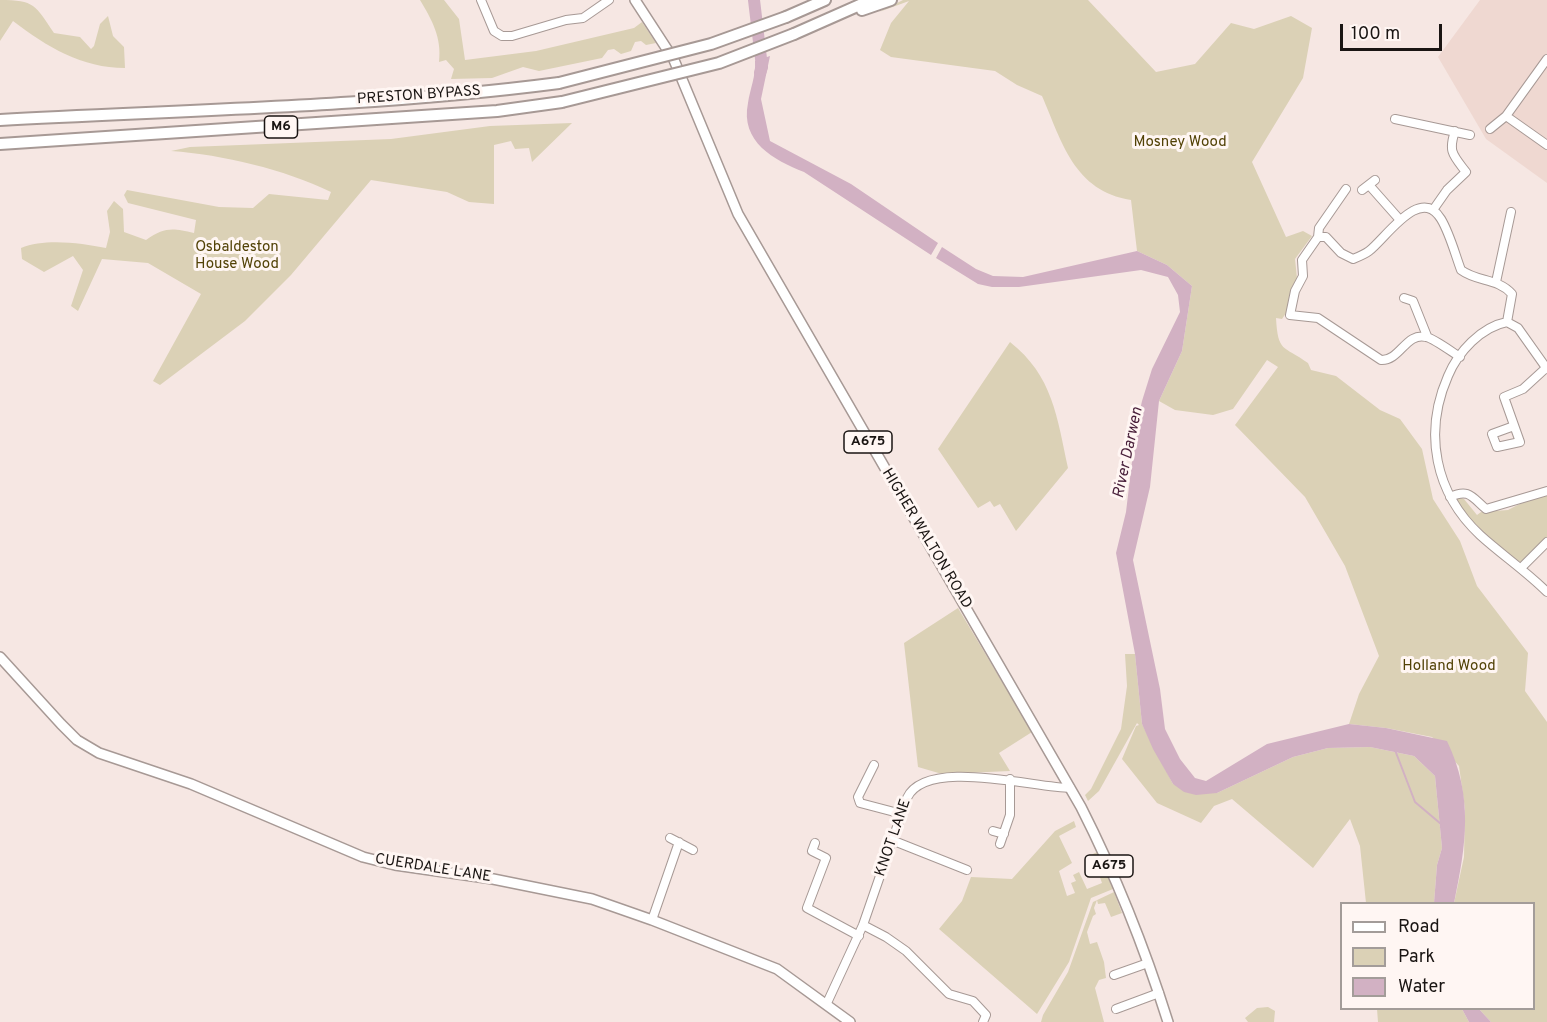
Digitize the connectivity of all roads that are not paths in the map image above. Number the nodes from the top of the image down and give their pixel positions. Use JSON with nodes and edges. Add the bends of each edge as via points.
{"nodes":[{"id":1,"x":481,"y":0,"type":"edge"},
{"id":2,"x":609,"y":0,"type":"edge"},
{"id":3,"x":635,"y":0,"type":"edge"},
{"id":4,"x":825,"y":0,"type":"edge"},
{"id":5,"x":871,"y":0,"type":"edge"},
{"id":6,"x":891,"y":0,"type":"edge"},
{"id":7,"x":821,"y":22,"type":"junction"},
{"id":8,"x":1547,"y":59,"type":"edge"},
{"id":9,"x":1506,"y":116,"type":"junction"},
{"id":10,"x":1395,"y":119,"type":"dead end"},
{"id":11,"x":0,"y":120,"type":"edge"},
{"id":12,"x":1490,"y":129,"type":"dead end"},
{"id":13,"x":1455,"y":131,"type":"junction"},
{"id":14,"x":1470,"y":135,"type":"dead end"},
{"id":15,"x":0,"y":144,"type":"edge"},
{"id":16,"x":1547,"y":145,"type":"edge"},
{"id":17,"x":1369,"y":185,"type":"dead end"},
{"id":18,"x":1346,"y":189,"type":"dead end"},
{"id":19,"x":1433,"y":210,"type":"junction"},
{"id":20,"x":1511,"y":212,"type":"dead end"},
{"id":21,"x":1400,"y":220,"type":"junction"},
{"id":22,"x":1318,"y":237,"type":"junction"},
{"id":23,"x":1496,"y":282,"type":"junction"},
{"id":24,"x":1404,"y":298,"type":"dead end"},
{"id":25,"x":1507,"y":322,"type":"junction"},
{"id":26,"x":1427,"y":336,"type":"junction"},
{"id":27,"x":1460,"y":357,"type":"junction"},
{"id":28,"x":1546,"y":368,"type":"edge"},
{"id":29,"x":1514,"y":426,"type":"dead end"},
{"id":30,"x":1547,"y":491,"type":"edge"},
{"id":31,"x":1450,"y":497,"type":"junction"},
{"id":32,"x":1547,"y":543,"type":"edge"},
{"id":33,"x":1521,"y":568,"type":"junction"},
{"id":34,"x":1547,"y":592,"type":"edge"},
{"id":35,"x":0,"y":657,"type":"edge"},
{"id":36,"x":874,"y":765,"type":"dead end"},
{"id":37,"x":1010,"y":779,"type":"junction"},
{"id":38,"x":1070,"y":788,"type":"junction"},
{"id":39,"x":902,"y":814,"type":"junction"},
{"id":40,"x":993,"y":831,"type":"dead end"},
{"id":41,"x":1004,"y":834,"type":"junction"},
{"id":42,"x":670,"y":838,"type":"dead end"},
{"id":43,"x":894,"y":841,"type":"junction"},
{"id":44,"x":679,"y":842,"type":"junction"},
{"id":45,"x":815,"y":843,"type":"dead end"},
{"id":46,"x":1000,"y":844,"type":"dead end"},
{"id":47,"x":693,"y":850,"type":"dead end"},
{"id":48,"x":967,"y":870,"type":"dead end"},
{"id":49,"x":652,"y":920,"type":"junction"},
{"id":50,"x":863,"y":925,"type":"junction"},
{"id":51,"x":859,"y":936,"type":"junction"},
{"id":52,"x":1148,"y":963,"type":"junction"},
{"id":53,"x":1114,"y":975,"type":"dead end"},
{"id":54,"x":1159,"y":993,"type":"junction"},
{"id":55,"x":827,"y":1003,"type":"junction"},
{"id":56,"x":1116,"y":1009,"type":"dead end"},
{"id":57,"x":850,"y":1022,"type":"edge"},
{"id":58,"x":983,"y":1022,"type":"edge"},
{"id":59,"x":1168,"y":1022,"type":"edge"}],
"edges":[{"from":1,"to":2,"type":"street","via":[[494,31],[512,36],[583,18]]},
{"from":3,"to":38,"type":"main road","name":"HIGHER WALTON ROAD","number":"A675","via":[[674,60],[738,214]]},
{"from":4,"to":11,"type":"highway","name":"PRESTON BYPASS","number":"M6","bridge":true,"via":[[711,44],[559,83],[322,104]]},
{"from":5,"to":7,"type":"highway","number":"M6"},
{"from":6,"to":7,"type":"highway"},
{"from":7,"to":15,"type":"highway","name":"PRESTON BYPASS","number":"M6","bridge":true,"via":[[718,63],[562,102],[497,111]]},
{"from":8,"to":9,"type":"street"},
{"from":9,"to":12,"type":"street"},
{"from":9,"to":16,"type":"street"},
{"from":10,"to":13,"type":"street"},
{"from":13,"to":14,"type":"street"},
{"from":13,"to":19,"type":"street","via":[[1452,153],[1467,172]]},
{"from":17,"to":21,"type":"street"},
{"from":18,"to":22,"type":"street","via":[[1319,228]]},
{"from":19,"to":21,"type":"street","via":[[1419,207]]},
{"from":19,"to":23,"type":"street","via":[[1461,270]]},
{"from":20,"to":23,"type":"street"},
{"from":21,"to":22,"type":"street","via":[[1368,252],[1353,259],[1326,237]]},
{"from":22,"to":26,"type":"street","via":[[1302,260],[1303,276],[1294,291],[1290,315],[1318,318],[1381,360],[1387,360],[1412,338]]},
{"from":23,"to":25,"type":"street","via":[[1512,294]]},
{"from":24,"to":26,"type":"street","via":[[1413,301]]},
{"from":25,"to":27,"type":"street","via":[[1484,332]]},
{"from":25,"to":28,"type":"street","via":[[1518,328]]},
{"from":26,"to":27,"type":"street"},
{"from":27,"to":31,"type":"street","via":[[1442,390],[1433,433],[1440,474]]},
{"from":28,"to":29,"type":"street","via":[[1523,389],[1504,397]]},
{"from":30,"to":31,"type":"street","via":[[1486,509],[1472,494],[1462,492]]},
{"from":31,"to":33,"type":"street","via":[[1480,536]]},
{"from":32,"to":33,"type":"street"},
{"from":33,"to":34,"type":"street"},
{"from":35,"to":49,"type":"main road","name":"CUERDALE LANE","via":[[77,740],[99,753],[191,784],[363,857],[592,899]]},
{"from":36,"to":39,"type":"street","via":[[858,797],[860,803]]},
{"from":37,"to":38,"type":"street","name":"KNOT LANE"},
{"from":37,"to":39,"type":"street","name":"KNOT LANE","via":[[925,781],[912,790]]},
{"from":37,"to":41,"type":"street","via":[[1010,815]]},
{"from":38,"to":52,"type":"main road","name":"HIGHER WALTON ROAD","number":"A675","via":[[1103,854]]},
{"from":39,"to":43,"type":"street","name":"KNOT LANE"},
{"from":40,"to":41,"type":"street"},
{"from":41,"to":46,"type":"street"},
{"from":42,"to":44,"type":"street"},
{"from":43,"to":48,"type":"street"},
{"from":43,"to":50,"type":"street","name":"KNOT LANE"},
{"from":44,"to":47,"type":"street"},
{"from":44,"to":49,"type":"street"},
{"from":45,"to":51,"type":"street","via":[[812,851],[826,858],[807,908]]},
{"from":49,"to":55,"type":"main road","name":"CUERDALE LANE","via":[[777,969]]},
{"from":50,"to":51,"type":"street","name":"KNOT LANE"},
{"from":50,"to":58,"type":"street","via":[[906,951],[950,994],[973,1001],[986,1015]]},
{"from":51,"to":55,"type":"street","name":"KNOT LANE"},
{"from":52,"to":53,"type":"street"},
{"from":52,"to":54,"type":"main road","name":"HIGHER WALTON ROAD","number":"A675"},
{"from":54,"to":56,"type":"street"},
{"from":54,"to":59,"type":"main road","name":"HIGHER WALTON ROAD","number":"A675"},
{"from":55,"to":57,"type":"main road","name":"CUERDALE LANE"}]}
